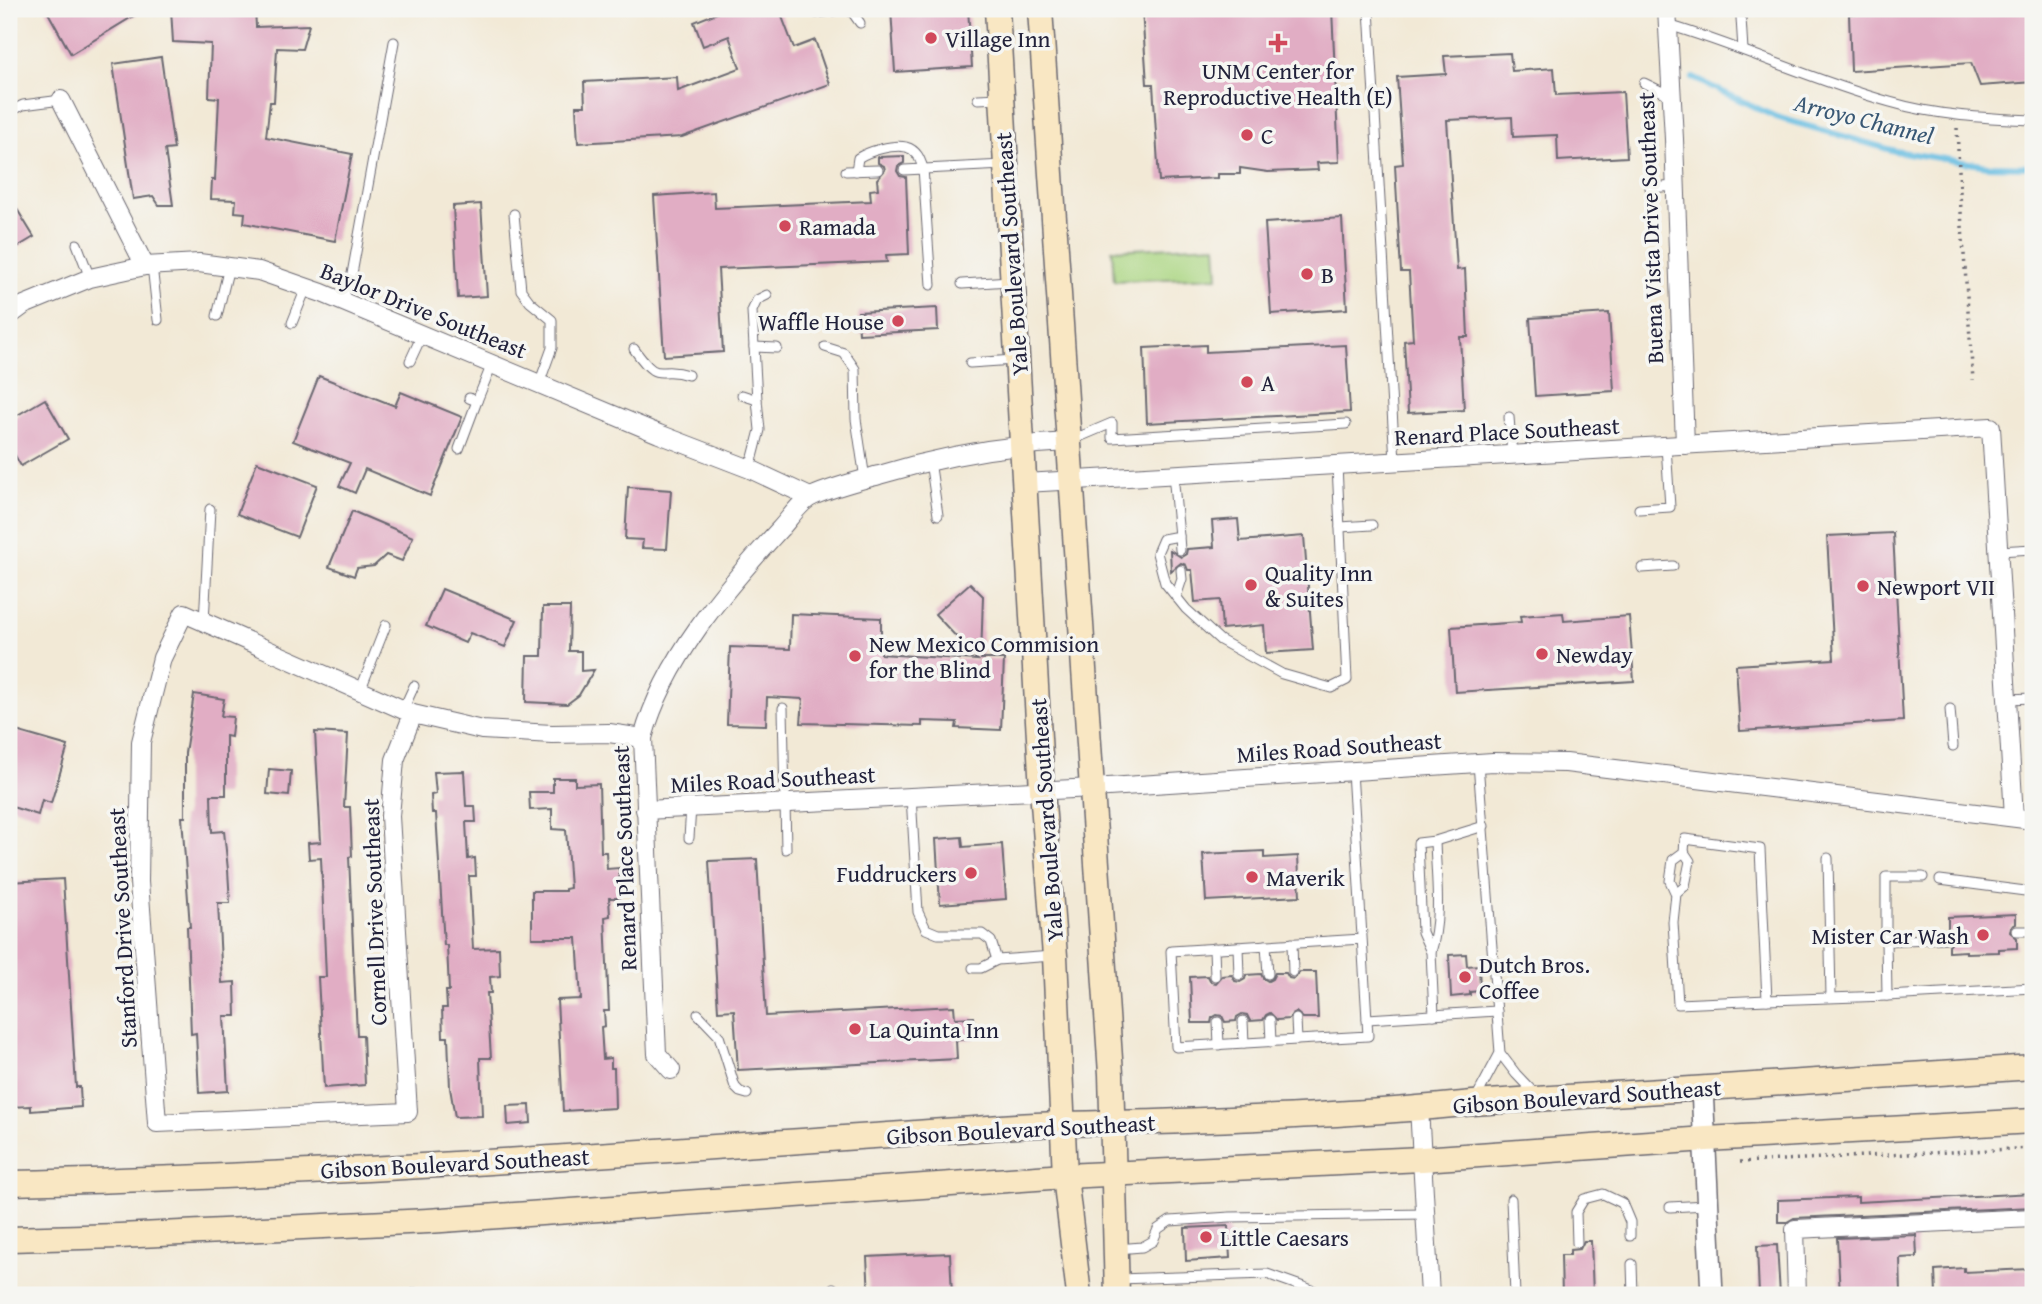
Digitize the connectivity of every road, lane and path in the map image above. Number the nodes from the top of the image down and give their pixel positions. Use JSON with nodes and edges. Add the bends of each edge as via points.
{"nodes":[{"id":1,"x":807,"y":9,"type":"edge"},
{"id":2,"x":849,"y":9,"type":"edge"},
{"id":3,"x":997,"y":9,"type":"edge"},
{"id":4,"x":1040,"y":9,"type":"edge"},
{"id":5,"x":1368,"y":9,"type":"edge"},
{"id":6,"x":1667,"y":17,"type":"edge"},
{"id":7,"x":1741,"y":18,"type":"dead end"},
{"id":8,"x":860,"y":23,"type":"dead end"},
{"id":9,"x":394,"y":42,"type":"dead end"},
{"id":10,"x":1743,"y":50,"type":"junction"},
{"id":11,"x":1644,"y":83,"type":"dead end"},
{"id":12,"x":1671,"y":96,"type":"junction"},
{"id":13,"x":61,"y":100,"type":"joint"},
{"id":14,"x":9,"y":112,"type":"edge"},
{"id":15,"x":2033,"y":120,"type":"edge"},
{"id":16,"x":1957,"y":124,"type":"dead end"},
{"id":17,"x":1006,"y":165,"type":"junction"},
{"id":18,"x":923,"y":168,"type":"junction"},
{"id":19,"x":878,"y":170,"type":"dead end"},
{"id":20,"x":904,"y":170,"type":"dead end"},
{"id":21,"x":846,"y":171,"type":"dead end"},
{"id":22,"x":856,"y":171,"type":"junction"},
{"id":23,"x":1675,"y":186,"type":"junction"},
{"id":24,"x":1650,"y":188,"type":"dead end"},
{"id":25,"x":514,"y":214,"type":"dead end"},
{"id":26,"x":77,"y":244,"type":"dead end"},
{"id":27,"x":148,"y":266,"type":"junction"},
{"id":28,"x":229,"y":267,"type":"junction"},
{"id":29,"x":90,"y":278,"type":"junction"},
{"id":30,"x":1013,"y":281,"type":"junction"},
{"id":31,"x":962,"y":284,"type":"dead end"},
{"id":32,"x":931,"y":285,"type":"dead end"},
{"id":33,"x":306,"y":288,"type":"junction"},
{"id":34,"x":767,"y":295,"type":"dead end"},
{"id":35,"x":342,"y":301,"type":"junction"},
{"id":36,"x":10,"y":312,"type":"edge"},
{"id":37,"x":218,"y":316,"type":"dead end"},
{"id":38,"x":158,"y":320,"type":"dead end"},
{"id":39,"x":292,"y":323,"type":"dead end"},
{"id":40,"x":422,"y":335,"type":"junction"},
{"id":41,"x":754,"y":347,"type":"junction"},
{"id":42,"x":825,"y":347,"type":"dead end"},
{"id":43,"x":777,"y":348,"type":"dead end"},
{"id":44,"x":634,"y":349,"type":"dead end"},
{"id":45,"x":1018,"y":360,"type":"junction"},
{"id":46,"x":410,"y":361,"type":"dead end"},
{"id":47,"x":970,"y":363,"type":"dead end"},
{"id":48,"x":492,"y":364,"type":"junction"},
{"id":49,"x":688,"y":375,"type":"dead end"},
{"id":50,"x":1973,"y":380,"type":"dead end"},
{"id":51,"x":539,"y":384,"type":"junction"},
{"id":52,"x":742,"y":395,"type":"dead end"},
{"id":53,"x":757,"y":400,"type":"junction"},
{"id":54,"x":1509,"y":417,"type":"dead end"},
{"id":55,"x":1346,"y":424,"type":"dead end"},
{"id":56,"x":1068,"y":442,"type":"junction"},
{"id":57,"x":1023,"y":444,"type":"junction"},
{"id":58,"x":1685,"y":445,"type":"junction"},
{"id":59,"x":1667,"y":446,"type":"junction"},
{"id":60,"x":459,"y":449,"type":"dead end"},
{"id":61,"x":1511,"y":455,"type":"junction"},
{"id":62,"x":930,"y":460,"type":"junction"},
{"id":63,"x":1395,"y":461,"type":"junction"},
{"id":64,"x":1338,"y":465,"type":"junction"},
{"id":65,"x":750,"y":470,"type":"junction"},
{"id":66,"x":1173,"y":474,"type":"junction"},
{"id":67,"x":865,"y":479,"type":"junction"},
{"id":68,"x":1070,"y":481,"type":"junction"},
{"id":69,"x":1025,"y":483,"type":"junction"},
{"id":70,"x":810,"y":497,"type":"junction"},
{"id":71,"x":210,"y":509,"type":"dead end"},
{"id":72,"x":1639,"y":509,"type":"dead end"},
{"id":73,"x":938,"y":514,"type":"dead end"},
{"id":74,"x":1371,"y":525,"type":"dead end"},
{"id":75,"x":1340,"y":527,"type":"junction"},
{"id":76,"x":1179,"y":536,"type":"junction"},
{"id":77,"x":2033,"y":549,"type":"edge"},
{"id":78,"x":1180,"y":550,"type":"dead end"},
{"id":79,"x":1999,"y":551,"type":"junction"},
{"id":80,"x":1673,"y":566,"type":"dead end"},
{"id":81,"x":1642,"y":568,"type":"dead end"},
{"id":82,"x":1181,"y":570,"type":"dead end"},
{"id":83,"x":1177,"y":597,"type":"junction"},
{"id":84,"x":204,"y":622,"type":"junction"},
{"id":85,"x":386,"y":625,"type":"dead end"},
{"id":86,"x":414,"y":686,"type":"dead end"},
{"id":87,"x":360,"y":691,"type":"junction"},
{"id":88,"x":2033,"y":698,"type":"edge"},
{"id":89,"x":2007,"y":699,"type":"junction"},
{"id":90,"x":783,"y":708,"type":"dead end"},
{"id":91,"x":1950,"y":709,"type":"dead end"},
{"id":92,"x":408,"y":712,"type":"junction"},
{"id":93,"x":643,"y":738,"type":"junction"},
{"id":94,"x":1953,"y":746,"type":"dead end"},
{"id":95,"x":1478,"y":763,"type":"junction"},
{"id":96,"x":1352,"y":771,"type":"junction"},
{"id":97,"x":1093,"y":788,"type":"junction"},
{"id":98,"x":1042,"y":790,"type":"junction"},
{"id":99,"x":911,"y":796,"type":"junction"},
{"id":100,"x":784,"y":803,"type":"junction"},
{"id":101,"x":691,"y":807,"type":"junction"},
{"id":102,"x":645,"y":810,"type":"junction"},
{"id":103,"x":2014,"y":817,"type":"junction"},
{"id":104,"x":2033,"y":820,"type":"edge"},
{"id":105,"x":1484,"y":826,"type":"junction"},
{"id":106,"x":689,"y":838,"type":"dead end"},
{"id":107,"x":1435,"y":841,"type":"junction"},
{"id":108,"x":786,"y":849,"type":"dead end"},
{"id":109,"x":1684,"y":852,"type":"junction"},
{"id":110,"x":1828,"y":858,"type":"dead end"},
{"id":111,"x":1923,"y":877,"type":"dead end"},
{"id":112,"x":1940,"y":880,"type":"dead end"},
{"id":113,"x":2033,"y":892,"type":"edge"},
{"id":114,"x":1676,"y":894,"type":"junction"},
{"id":115,"x":2017,"y":931,"type":"dead end"},
{"id":116,"x":2033,"y":931,"type":"edge"},
{"id":117,"x":1948,"y":938,"type":"dead end"},
{"id":118,"x":1362,"y":939,"type":"junction"},
{"id":119,"x":1886,"y":941,"type":"junction"},
{"id":120,"x":1292,"y":943,"type":"junction"},
{"id":121,"x":1266,"y":945,"type":"junction"},
{"id":122,"x":1238,"y":947,"type":"junction"},
{"id":123,"x":1214,"y":948,"type":"junction"},
{"id":124,"x":1431,"y":952,"type":"junction"},
{"id":125,"x":1055,"y":956,"type":"junction"},
{"id":126,"x":997,"y":960,"type":"junction"},
{"id":127,"x":974,"y":968,"type":"dead end"},
{"id":128,"x":1293,"y":972,"type":"dead end"},
{"id":129,"x":1268,"y":974,"type":"dead end"},
{"id":130,"x":1239,"y":975,"type":"dead end"},
{"id":131,"x":1215,"y":976,"type":"dead end"},
{"id":132,"x":2033,"y":988,"type":"edge"},
{"id":133,"x":1887,"y":996,"type":"junction"},
{"id":134,"x":1831,"y":997,"type":"junction"},
{"id":135,"x":1767,"y":1000,"type":"junction"},
{"id":136,"x":1497,"y":1012,"type":"junction"},
{"id":137,"x":698,"y":1014,"type":"dead end"},
{"id":138,"x":1434,"y":1015,"type":"junction"},
{"id":139,"x":1296,"y":1019,"type":"dead end"},
{"id":140,"x":1367,"y":1019,"type":"junction"},
{"id":141,"x":1270,"y":1020,"type":"dead end"},
{"id":142,"x":1243,"y":1021,"type":"dead end"},
{"id":143,"x":1218,"y":1022,"type":"dead end"},
{"id":144,"x":1297,"y":1040,"type":"junction"},
{"id":145,"x":1271,"y":1042,"type":"junction"},
{"id":146,"x":1244,"y":1043,"type":"junction"},
{"id":147,"x":1219,"y":1045,"type":"junction"},
{"id":148,"x":1500,"y":1053,"type":"junction"},
{"id":149,"x":2033,"y":1067,"type":"edge"},
{"id":150,"x":671,"y":1070,"type":"dead end"},
{"id":151,"x":1702,"y":1088,"type":"junction"},
{"id":152,"x":747,"y":1094,"type":"dead end"},
{"id":153,"x":1540,"y":1098,"type":"junction"},
{"id":154,"x":1472,"y":1102,"type":"junction"},
{"id":155,"x":1419,"y":1108,"type":"junction"},
{"id":156,"x":408,"y":1112,"type":"joint"},
{"id":157,"x":2033,"y":1121,"type":"edge"},
{"id":158,"x":1112,"y":1122,"type":"junction"},
{"id":159,"x":1063,"y":1124,"type":"junction"},
{"id":160,"x":1706,"y":1139,"type":"junction"},
{"id":161,"x":2033,"y":1148,"type":"edge"},
{"id":162,"x":1422,"y":1159,"type":"junction"},
{"id":163,"x":1740,"y":1162,"type":"dead end"},
{"id":164,"x":1114,"y":1173,"type":"junction"},
{"id":165,"x":1065,"y":1176,"type":"junction"},
{"id":166,"x":9,"y":1183,"type":"edge"},
{"id":167,"x":1511,"y":1199,"type":"dead end"},
{"id":168,"x":1708,"y":1205,"type":"junction"},
{"id":169,"x":1670,"y":1207,"type":"dead end"},
{"id":170,"x":1425,"y":1214,"type":"junction"},
{"id":171,"x":2033,"y":1218,"type":"edge"},
{"id":172,"x":1630,"y":1236,"type":"dead end"},
{"id":173,"x":9,"y":1239,"type":"edge"},
{"id":174,"x":1577,"y":1243,"type":"dead end"},
{"id":175,"x":1116,"y":1249,"type":"junction"},
{"id":176,"x":1632,"y":1264,"type":"dead end"},
{"id":177,"x":1116,"y":1287,"type":"edge"},
{"id":178,"x":1079,"y":1295,"type":"edge"},
{"id":179,"x":1326,"y":1295,"type":"edge"},
{"id":180,"x":1430,"y":1295,"type":"edge"},
{"id":181,"x":1515,"y":1295,"type":"edge"},
{"id":182,"x":1633,"y":1295,"type":"edge"},
{"id":183,"x":1712,"y":1295,"type":"edge"},
{"id":184,"x":1797,"y":1295,"type":"edge"}],
"edges":[{"from":1,"to":2,"type":"lane","via":[[816,13]]},
{"from":2,"to":8,"type":"lane"},
{"from":3,"to":17,"type":"main road","name":"Yale Boulevard Southeast","via":[[990,98]]},
{"from":4,"to":56,"type":"main road","name":"Yale Boulevard Southeast"},
{"from":5,"to":63,"type":"lane"},
{"from":6,"to":10,"type":"lane"},
{"from":6,"to":12,"type":"street","name":"Buena Vista Drive Southeast"},
{"from":7,"to":10,"type":"lane"},
{"from":9,"to":35,"type":"lane","via":[[352,274]]},
{"from":10,"to":15,"type":"lane","via":[[1891,103],[1956,116]]},
{"from":11,"to":12,"type":"lane"},
{"from":12,"to":23,"type":"street","name":"Buena Vista Drive Southeast"},
{"from":13,"to":14,"type":"lane","via":[[23,105]]},
{"from":13,"to":27,"type":"street"},
{"from":16,"to":50,"type":"path"},
{"from":17,"to":18,"type":"lane"},
{"from":17,"to":30,"type":"main road","name":"Yale Boulevard Southeast"},
{"from":18,"to":20,"type":"lane"},
{"from":18,"to":22,"type":"lane","via":[[919,156],[907,147],[870,150],[858,158]]},
{"from":18,"to":32,"type":"lane"},
{"from":19,"to":22,"type":"lane"},
{"from":21,"to":22,"type":"lane"},
{"from":23,"to":24,"type":"lane"},
{"from":23,"to":58,"type":"street","name":"Buena Vista Drive Southeast"},
{"from":25,"to":51,"type":"lane","via":[[521,290],[552,320],[552,348]]},
{"from":26,"to":29,"type":"lane"},
{"from":27,"to":28,"type":"street","name":"Baylor Drive Southeast","via":[[199,263]]},
{"from":27,"to":29,"type":"street","name":"Baylor Drive Southeast"},
{"from":27,"to":38,"type":"lane"},
{"from":28,"to":33,"type":"street","name":"Baylor Drive Southeast","via":[[259,271]]},
{"from":28,"to":37,"type":"lane"},
{"from":29,"to":36,"type":"street","name":"Baylor Drive Southeast"},
{"from":30,"to":31,"type":"lane"},
{"from":30,"to":45,"type":"main road","name":"Yale Boulevard Southeast"},
{"from":33,"to":35,"type":"street","name":"Baylor Drive Southeast"},
{"from":33,"to":39,"type":"lane"},
{"from":34,"to":41,"type":"lane","via":[[757,300],[752,311]]},
{"from":35,"to":40,"type":"street","name":"Baylor Drive Southeast"},
{"from":40,"to":46,"type":"lane"},
{"from":40,"to":48,"type":"street","name":"Baylor Drive Southeast"},
{"from":41,"to":43,"type":"lane"},
{"from":41,"to":53,"type":"lane"},
{"from":42,"to":67,"type":"lane","via":[[844,354],[855,369],[856,419]]},
{"from":44,"to":49,"type":"lane","via":[[657,373]]},
{"from":45,"to":47,"type":"lane"},
{"from":45,"to":57,"type":"main road","name":"Yale Boulevard Southeast"},
{"from":48,"to":51,"type":"street","name":"Baylor Drive Southeast"},
{"from":48,"to":60,"type":"lane","via":[[473,399]]},
{"from":51,"to":65,"type":"street","name":"Baylor Drive Southeast"},
{"from":52,"to":53,"type":"lane"},
{"from":53,"to":65,"type":"lane","via":[[760,430]]},
{"from":54,"to":61,"type":"lane"},
{"from":55,"to":56,"type":"lane","via":[[1112,438],[1112,423]]},
{"from":56,"to":57,"type":"street","name":"Renard Place Southeast"},
{"from":56,"to":68,"type":"main road","name":"Yale Boulevard Southeast"},
{"from":57,"to":62,"type":"street","name":"Renard Place Southeast"},
{"from":57,"to":69,"type":"main road","name":"Yale Boulevard Southeast"},
{"from":58,"to":59,"type":"street","name":"Renard Place Southeast"},
{"from":58,"to":79,"type":"street","name":"Renard Place Southeast","via":[[1991,427]]},
{"from":59,"to":61,"type":"street","name":"Renard Place Southeast"},
{"from":59,"to":72,"type":"lane","via":[[1670,507]]},
{"from":61,"to":63,"type":"street","name":"Renard Place Southeast"},
{"from":62,"to":67,"type":"street","name":"Renard Place Southeast"},
{"from":62,"to":73,"type":"lane"},
{"from":63,"to":64,"type":"street","name":"Renard Place Southeast"},
{"from":64,"to":66,"type":"street","name":"Renard Place Southeast"},
{"from":64,"to":75,"type":"lane"},
{"from":65,"to":70,"type":"street","name":"Baylor Drive Southeast"},
{"from":66,"to":68,"type":"street","name":"Renard Place Southeast"},
{"from":66,"to":76,"type":"lane"},
{"from":67,"to":70,"type":"street","name":"Renard Place Southeast"},
{"from":68,"to":69,"type":"street","name":"Renard Place Southeast"},
{"from":68,"to":97,"type":"main road","name":"Yale Boulevard Southeast"},
{"from":69,"to":98,"type":"main road","name":"Yale Boulevard Southeast"},
{"from":70,"to":93,"type":"street","name":"Renard Place Southeast","via":[[719,599],[674,666],[651,709]]},
{"from":71,"to":84,"type":"lane"},
{"from":74,"to":75,"type":"lane"},
{"from":75,"to":83,"type":"lane","via":[[1347,680],[1331,688],[1282,674],[1220,640]]},
{"from":76,"to":78,"type":"lane"},
{"from":76,"to":83,"type":"lane","via":[[1163,539],[1157,554],[1165,583]]},
{"from":77,"to":79,"type":"lane"},
{"from":79,"to":89,"type":"street"},
{"from":80,"to":81,"type":"lane"},
{"from":82,"to":83,"type":"lane"},
{"from":84,"to":87,"type":"street"},
{"from":84,"to":156,"type":"street","name":"Stanford Drive Southeast","via":[[184,613],[162,658],[141,742],[139,883],[157,1123]]},
{"from":85,"to":87,"type":"lane"},
{"from":86,"to":92,"type":"lane"},
{"from":87,"to":92,"type":"street"},
{"from":88,"to":89,"type":"lane"},
{"from":89,"to":103,"type":"street"},
{"from":90,"to":100,"type":"lane"},
{"from":91,"to":94,"type":"lane"},
{"from":92,"to":93,"type":"street","via":[[482,730]]},
{"from":92,"to":156,"type":"street","name":"Cornell Drive Southeast","via":[[395,760],[390,816]]},
{"from":93,"to":102,"type":"street","name":"Renard Place Southeast"},
{"from":95,"to":96,"type":"street","name":"Miles Road Southeast"},
{"from":95,"to":103,"type":"street","name":"Miles Road Southeast","via":[[1566,763]]},
{"from":95,"to":105,"type":"lane"},
{"from":96,"to":97,"type":"street","name":"Miles Road Southeast"},
{"from":96,"to":118,"type":"lane"},
{"from":97,"to":98,"type":"street","name":"Miles Road Southeast"},
{"from":97,"to":158,"type":"main road","name":"Yale Boulevard Southeast"},
{"from":98,"to":99,"type":"street","name":"Miles Road Southeast"},
{"from":98,"to":125,"type":"main road","name":"Yale Boulevard Southeast"},
{"from":99,"to":100,"type":"street","name":"Miles Road Southeast"},
{"from":99,"to":126,"type":"lane","via":[[918,912],[926,929],[938,934],[982,934],[991,941]]},
{"from":100,"to":101,"type":"street","name":"Miles Road Southeast"},
{"from":100,"to":108,"type":"lane"},
{"from":101,"to":102,"type":"street","name":"Miles Road Southeast"},
{"from":101,"to":106,"type":"lane"},
{"from":102,"to":150,"type":"street","name":"Renard Place Southeast","via":[[657,1054]]},
{"from":103,"to":104,"type":"street","name":"Miles Road Southeast"},
{"from":105,"to":107,"type":"lane"},
{"from":105,"to":136,"type":"lane"},
{"from":107,"to":124,"type":"lane","via":[[1438,910]]},
{"from":107,"to":124,"type":"lane","via":[[1418,843],[1422,932]]},
{"from":109,"to":114,"type":"lane","via":[[1690,861],[1685,886]]},
{"from":109,"to":114,"type":"lane","via":[[1673,860],[1670,881]]},
{"from":109,"to":135,"type":"lane","via":[[1685,839],[1760,849]]},
{"from":110,"to":134,"type":"lane"},
{"from":111,"to":119,"type":"lane","via":[[1886,877]]},
{"from":112,"to":113,"type":"lane"},
{"from":114,"to":135,"type":"lane","via":[[1673,922],[1678,1004]]},
{"from":115,"to":116,"type":"lane"},
{"from":117,"to":119,"type":"lane"},
{"from":118,"to":120,"type":"lane"},
{"from":118,"to":140,"type":"lane"},
{"from":119,"to":133,"type":"lane"},
{"from":120,"to":121,"type":"lane"},
{"from":120,"to":128,"type":"lane"},
{"from":121,"to":122,"type":"lane"},
{"from":121,"to":129,"type":"lane"},
{"from":122,"to":123,"type":"lane"},
{"from":122,"to":130,"type":"lane"},
{"from":123,"to":131,"type":"lane"},
{"from":123,"to":147,"type":"lane","via":[[1171,951],[1176,1046]]},
{"from":124,"to":138,"type":"lane"},
{"from":125,"to":126,"type":"lane"},
{"from":125,"to":159,"type":"main road","name":"Yale Boulevard Southeast"},
{"from":126,"to":127,"type":"lane"},
{"from":132,"to":133,"type":"lane"},
{"from":133,"to":134,"type":"lane"},
{"from":134,"to":135,"type":"lane"},
{"from":136,"to":138,"type":"lane"},
{"from":136,"to":148,"type":"lane"},
{"from":137,"to":152,"type":"lane","via":[[719,1036],[735,1087]]},
{"from":138,"to":140,"type":"lane"},
{"from":139,"to":144,"type":"lane"},
{"from":140,"to":144,"type":"lane","via":[[1368,1036]]},
{"from":141,"to":145,"type":"lane"},
{"from":142,"to":146,"type":"lane"},
{"from":143,"to":147,"type":"lane"},
{"from":144,"to":145,"type":"lane"},
{"from":145,"to":146,"type":"lane"},
{"from":146,"to":147,"type":"lane"},
{"from":148,"to":153,"type":"lane"},
{"from":148,"to":154,"type":"lane"},
{"from":149,"to":151,"type":"main road","name":"Gibson Boulevard Southeast"},
{"from":151,"to":153,"type":"main road","name":"Gibson Boulevard Southeast"},
{"from":151,"to":160,"type":"street"},
{"from":153,"to":154,"type":"main road","name":"Gibson Boulevard Southeast"},
{"from":154,"to":155,"type":"main road","name":"Gibson Boulevard Southeast"},
{"from":155,"to":158,"type":"main road","name":"Gibson Boulevard Southeast"},
{"from":155,"to":162,"type":"street"},
{"from":157,"to":160,"type":"main road"},
{"from":158,"to":159,"type":"main road","name":"Gibson Boulevard Southeast"},
{"from":158,"to":164,"type":"main road","name":"Yale Boulevard Southeast"},
{"from":159,"to":165,"type":"main road","name":"Yale Boulevard Southeast"},
{"from":159,"to":166,"type":"main road","name":"Gibson Boulevard Southeast","via":[[405,1168]]},
{"from":160,"to":162,"type":"main road"},
{"from":160,"to":168,"type":"street"},
{"from":161,"to":163,"type":"path"},
{"from":162,"to":164,"type":"main road"},
{"from":162,"to":170,"type":"street"},
{"from":164,"to":165,"type":"main road"},
{"from":164,"to":175,"type":"main road","name":"Yale Boulevard Southeast"},
{"from":165,"to":173,"type":"main road","via":[[428,1221]]},
{"from":165,"to":178,"type":"main road","name":"Yale Boulevard Southeast"},
{"from":167,"to":181,"type":"lane"},
{"from":168,"to":169,"type":"lane"},
{"from":168,"to":183,"type":"street"},
{"from":170,"to":175,"type":"lane","via":[[1170,1221],[1142,1247]]},
{"from":170,"to":180,"type":"street"},
{"from":171,"to":184,"type":"street","via":[[1795,1229]]},
{"from":172,"to":174,"type":"lane","via":[[1622,1203],[1603,1194],[1584,1199],[1576,1212]]},
{"from":175,"to":177,"type":"main road","name":"Yale Boulevard Southeast"},
{"from":176,"to":182,"type":"lane"},
{"from":177,"to":179,"type":"lane","via":[[1267,1274]]}]}
